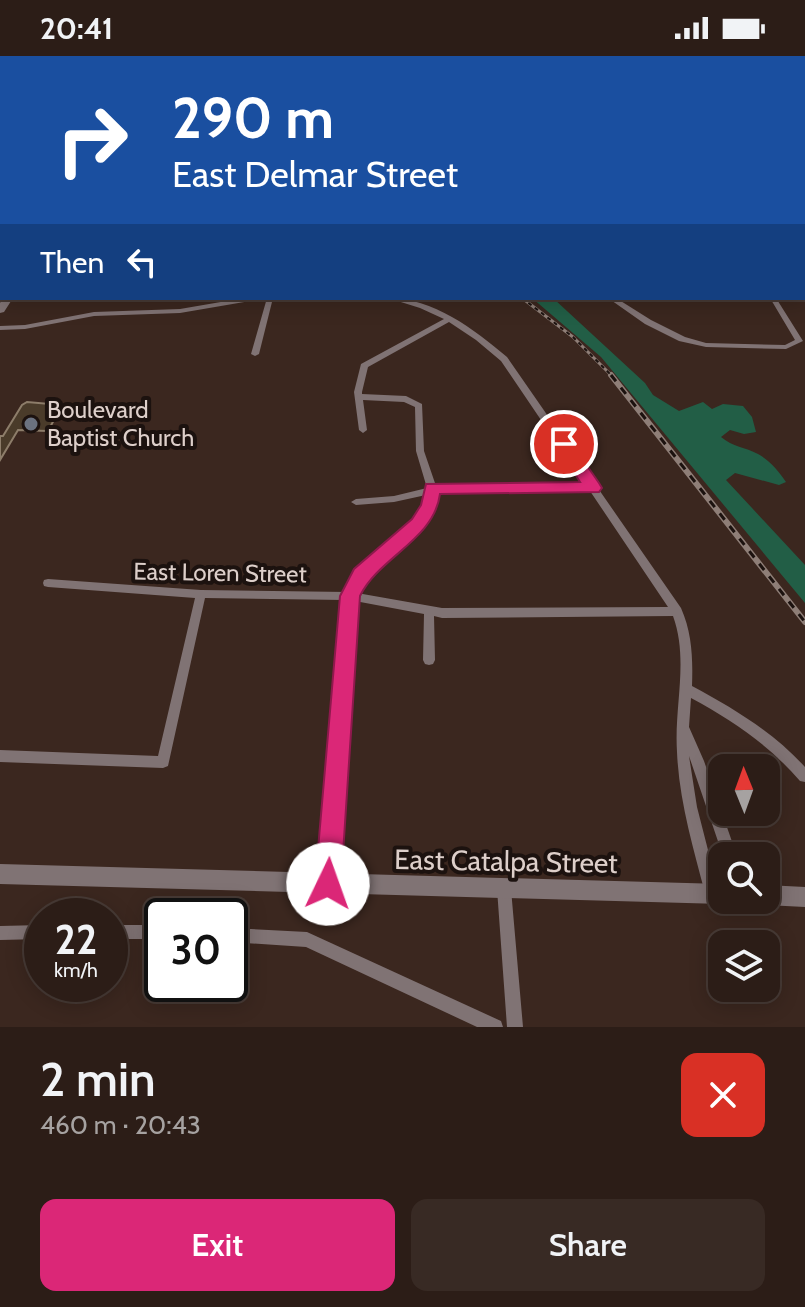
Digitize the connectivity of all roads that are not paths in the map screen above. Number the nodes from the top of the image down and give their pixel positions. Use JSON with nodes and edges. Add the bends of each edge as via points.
{"nodes":[{"id":1,"x":244,"y":300,"type":"edge"},
{"id":2,"x":269,"y":300,"type":"edge"},
{"id":3,"x":399,"y":300,"type":"edge"},
{"id":4,"x":614,"y":300,"type":"edge"},
{"id":5,"x":774,"y":300,"type":"edge"},
{"id":6,"x":449,"y":319,"type":"junction"},
{"id":7,"x":0,"y":328,"type":"edge"},
{"id":8,"x":255,"y":354,"type":"dead end"},
{"id":9,"x":361,"y":397,"type":"junction"},
{"id":10,"x":363,"y":430,"type":"dead end"},
{"id":11,"x":432,"y":488,"type":"junction"},
{"id":12,"x":593,"y":488,"type":"junction"},
{"id":13,"x":356,"y":502,"type":"dead end"},
{"id":14,"x":48,"y":583,"type":"dead end"},
{"id":15,"x":201,"y":594,"type":"junction"},
{"id":16,"x":350,"y":596,"type":"junction"},
{"id":17,"x":429,"y":611,"type":"junction"},
{"id":18,"x":677,"y":611,"type":"junction"},
{"id":19,"x":429,"y":660,"type":"dead end"},
{"id":20,"x":686,"y":689,"type":"junction"},
{"id":21,"x":681,"y":723,"type":"junction"},
{"id":22,"x":0,"y":756,"type":"edge"},
{"id":23,"x":805,"y":776,"type":"edge"},
{"id":24,"x":725,"y":842,"type":"edge"},
{"id":25,"x":708,"y":861,"type":"edge"},
{"id":26,"x":0,"y":874,"type":"edge"},
{"id":27,"x":328,"y":884,"type":"junction"},
{"id":28,"x":504,"y":889,"type":"junction"},
{"id":29,"x":708,"y":893,"type":"edge"},
{"id":30,"x":780,"y":896,"type":"edge"},
{"id":31,"x":805,"y":897,"type":"edge"},
{"id":32,"x":24,"y":932,"type":"edge"},
{"id":33,"x":0,"y":933,"type":"edge"},
{"id":34,"x":248,"y":936,"type":"edge"},
{"id":35,"x":495,"y":1027,"type":"edge"},
{"id":36,"x":515,"y":1027,"type":"edge"}],
"edges":[{"from":1,"to":7,"type":"street"},
{"from":2,"to":8,"type":"street"},
{"from":3,"to":6,"type":"street"},
{"from":4,"to":5,"type":"street","via":[[665,331],[706,345],[796,344],[797,336]]},
{"from":6,"to":9,"type":"street","via":[[364,366]]},
{"from":6,"to":12,"type":"street","via":[[504,359]]},
{"from":9,"to":10,"type":"street"},
{"from":9,"to":11,"type":"street","via":[[406,399],[419,406],[420,451]]},
{"from":11,"to":12,"type":"street"},
{"from":11,"to":13,"type":"street"},
{"from":11,"to":16,"type":"street","via":[[419,524],[361,574]]},
{"from":12,"to":18,"type":"street"},
{"from":14,"to":15,"type":"street","name":"East Loren Street"},
{"from":15,"to":16,"type":"street","name":"East Loren Street"},
{"from":15,"to":22,"type":"street","via":[[163,762]]},
{"from":16,"to":17,"type":"street","name":"East Loren Street"},
{"from":16,"to":27,"type":"street"},
{"from":17,"to":18,"type":"street","name":"East Loren Street"},
{"from":17,"to":19,"type":"street"},
{"from":18,"to":20,"type":"street","via":[[685,628]]},
{"from":20,"to":21,"type":"street"},
{"from":20,"to":23,"type":"street","via":[[755,727]]},
{"from":21,"to":24,"type":"street"},
{"from":21,"to":25,"type":"street","via":[[687,787]]},
{"from":26,"to":27,"type":"street","name":"East Catalpa Street"},
{"from":27,"to":28,"type":"street","name":"East Catalpa Street"},
{"from":28,"to":29,"type":"street","name":"East Catalpa Street"},
{"from":28,"to":36,"type":"street"},
{"from":30,"to":31,"type":"street"},
{"from":32,"to":33,"type":"street"},
{"from":34,"to":35,"type":"street","via":[[307,940]]}]}
